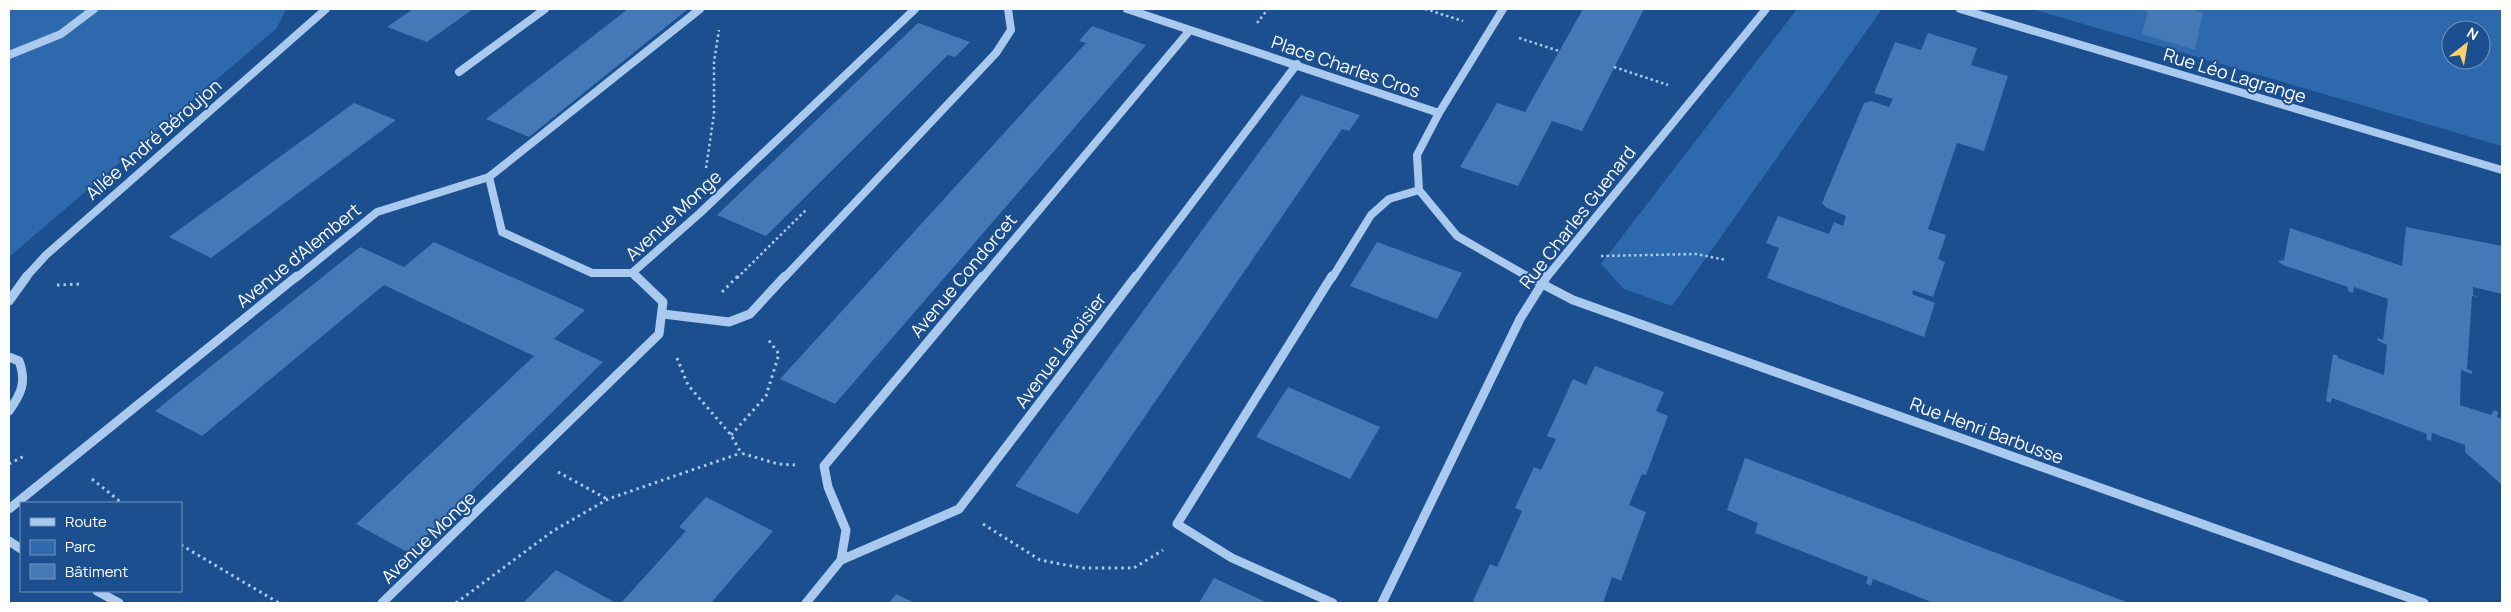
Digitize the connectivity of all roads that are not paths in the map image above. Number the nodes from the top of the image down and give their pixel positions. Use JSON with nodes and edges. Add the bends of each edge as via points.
{"nodes":[{"id":1,"x":94,"y":9,"type":"edge"},
{"id":2,"x":326,"y":9,"type":"edge"},
{"id":3,"x":545,"y":9,"type":"edge"},
{"id":4,"x":700,"y":9,"type":"edge"},
{"id":5,"x":915,"y":9,"type":"edge"},
{"id":6,"x":1008,"y":9,"type":"edge"},
{"id":7,"x":1127,"y":9,"type":"edge"},
{"id":8,"x":1504,"y":9,"type":"edge"},
{"id":9,"x":1766,"y":9,"type":"edge"},
{"id":10,"x":1960,"y":9,"type":"edge"},
{"id":11,"x":1190,"y":30,"type":"junction"},
{"id":12,"x":9,"y":56,"type":"edge"},
{"id":13,"x":1297,"y":64,"type":"junction"},
{"id":14,"x":459,"y":72,"type":"dead end"},
{"id":15,"x":1439,"y":113,"type":"junction"},
{"id":16,"x":2502,"y":170,"type":"edge"},
{"id":17,"x":489,"y":177,"type":"junction"},
{"id":18,"x":1419,"y":190,"type":"junction"},
{"id":19,"x":632,"y":273,"type":"junction"},
{"id":20,"x":1541,"y":284,"type":"junction"},
{"id":21,"x":9,"y":301,"type":"edge"},
{"id":22,"x":663,"y":314,"type":"junction"},
{"id":23,"x":9,"y":357,"type":"edge"},
{"id":24,"x":9,"y":412,"type":"edge"},
{"id":25,"x":9,"y":510,"type":"edge"},
{"id":26,"x":9,"y":541,"type":"edge"},
{"id":27,"x":20,"y":548,"type":"edge"},
{"id":28,"x":842,"y":560,"type":"junction"},
{"id":29,"x":99,"y":592,"type":"edge"},
{"id":30,"x":119,"y":603,"type":"edge"},
{"id":31,"x":382,"y":603,"type":"edge"},
{"id":32,"x":806,"y":603,"type":"edge"},
{"id":33,"x":1333,"y":603,"type":"edge"},
{"id":34,"x":1382,"y":603,"type":"edge"},
{"id":35,"x":2424,"y":603,"type":"edge"}],
"edges":[{"from":1,"to":12,"type":"street","via":[[61,34]]},
{"from":2,"to":21,"type":"street","name":"Allée André Béroujon","via":[[46,255],[17,287]]},
{"from":3,"to":14,"type":"street"},
{"from":4,"to":17,"type":"street","name":"Avenue d'Alembert"},
{"from":5,"to":19,"type":"street","name":"Avenue Monge","via":[[700,213]]},
{"from":6,"to":22,"type":"street","via":[[1011,30],[996,53],[750,314],[729,322]]},
{"from":7,"to":11,"type":"street","name":"Place Charles Cros"},
{"from":8,"to":15,"type":"street","name":"Place Charles Cros"},
{"from":9,"to":20,"type":"street","name":"Rue Charles Guenard"},
{"from":10,"to":16,"type":"street","name":"Rue Léo Lagrange"},
{"from":11,"to":13,"type":"street","name":"Place Charles Cros"},
{"from":11,"to":28,"type":"street","name":"Avenue Condorcet","via":[[824,466],[828,487],[846,530]]},
{"from":13,"to":15,"type":"street","name":"Place Charles Cros"},
{"from":13,"to":28,"type":"street","name":"Avenue Lavoisier","via":[[959,509]]},
{"from":15,"to":18,"type":"street","via":[[1417,155]]},
{"from":17,"to":19,"type":"street","via":[[502,232],[592,273]]},
{"from":17,"to":25,"type":"street","name":"Avenue d'Alembert","via":[[377,212]]},
{"from":18,"to":20,"type":"street","name":"Rue Henri Barbusse","via":[[1457,236]]},
{"from":18,"to":33,"type":"street","via":[[1389,199],[1371,215],[1177,524],[1232,558]]},
{"from":19,"to":22,"type":"street","name":"Avenue Monge","via":[[662,302]]},
{"from":20,"to":34,"type":"street","name":"Rue Charles Guenard","via":[[1520,319]]},
{"from":20,"to":35,"type":"street","name":"Rue Henri Barbusse","via":[[1573,300]]},
{"from":22,"to":31,"type":"street","name":"Avenue Monge","via":[[659,334]]},
{"from":23,"to":24,"type":"street","via":[[19,361],[25,375],[22,392]]},
{"from":26,"to":27,"type":"street"},
{"from":28,"to":32,"type":"street","name":"Avenue Lavoisier"},
{"from":29,"to":30,"type":"street"}]}
